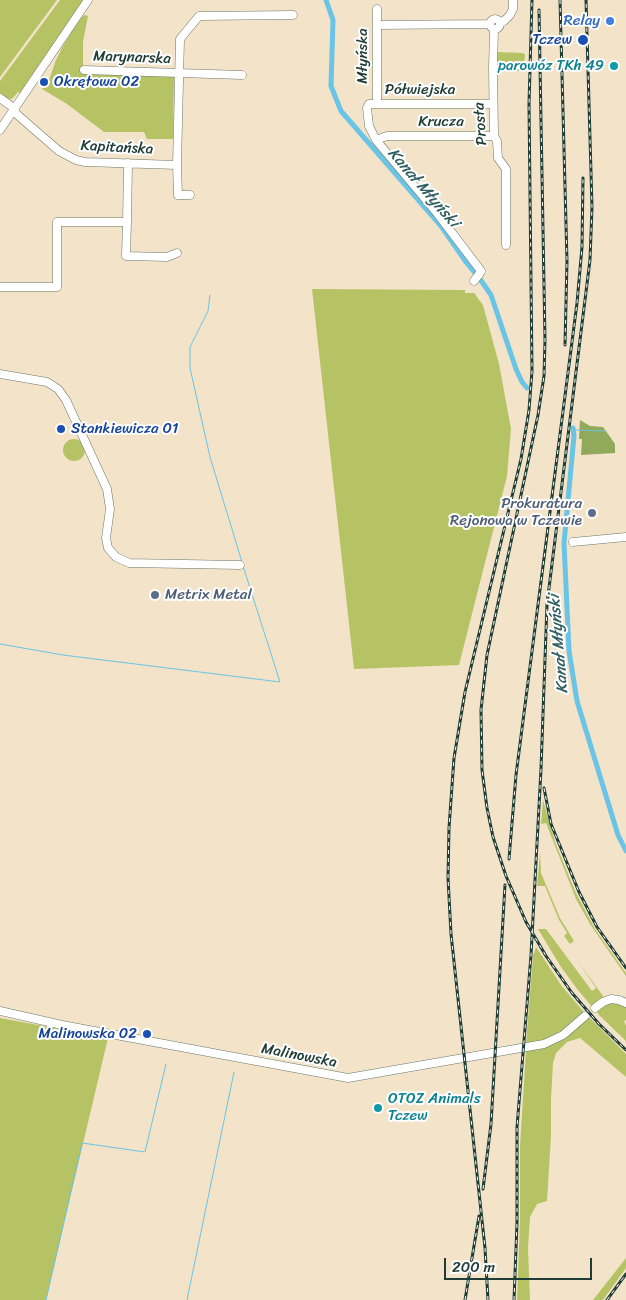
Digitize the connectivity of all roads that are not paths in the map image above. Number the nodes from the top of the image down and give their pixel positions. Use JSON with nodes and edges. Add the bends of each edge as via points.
{"nodes":[{"id":1,"x":88,"y":0,"type":"edge"},
{"id":2,"x":514,"y":0,"type":"edge"},
{"id":3,"x":377,"y":9,"type":"dead end"},
{"id":4,"x":293,"y":15,"type":"dead end"},
{"id":5,"x":377,"y":25,"type":"junction"},
{"id":6,"x":495,"y":25,"type":"junction"},
{"id":7,"x":84,"y":70,"type":"dead end"},
{"id":8,"x":178,"y":73,"type":"junction"},
{"id":9,"x":242,"y":75,"type":"dead end"},
{"id":10,"x":0,"y":98,"type":"edge"},
{"id":11,"x":377,"y":104,"type":"junction"},
{"id":12,"x":493,"y":104,"type":"junction"},
{"id":13,"x":14,"y":110,"type":"junction"},
{"id":14,"x":0,"y":130,"type":"edge"},
{"id":15,"x":494,"y":136,"type":"junction"},
{"id":16,"x":376,"y":140,"type":"junction"},
{"id":17,"x":128,"y":164,"type":"junction"},
{"id":18,"x":177,"y":165,"type":"junction"},
{"id":19,"x":190,"y":195,"type":"dead end"},
{"id":20,"x":127,"y":222,"type":"junction"},
{"id":21,"x":506,"y":245,"type":"dead end"},
{"id":22,"x":177,"y":253,"type":"dead end"},
{"id":23,"x":474,"y":281,"type":"dead end"},
{"id":24,"x":0,"y":286,"type":"edge"},
{"id":25,"x":0,"y":374,"type":"edge"},
{"id":26,"x":626,"y":537,"type":"edge"},
{"id":27,"x":573,"y":542,"type":"dead end"},
{"id":28,"x":240,"y":565,"type":"dead end"},
{"id":29,"x":626,"y":1003,"type":"edge"},
{"id":30,"x":595,"y":1008,"type":"dead end"},
{"id":31,"x":0,"y":1011,"type":"edge"},
{"id":32,"x":585,"y":1016,"type":"dead end"}],
"edges":[{"from":1,"to":13,"type":"street"},
{"from":2,"to":6,"type":"street","via":[[510,15]]},
{"from":3,"to":5,"type":"street","name":"Młyńska"},
{"from":4,"to":8,"type":"street","name":"Marynarska","via":[[200,16],[180,40]]},
{"from":5,"to":6,"type":"street"},
{"from":5,"to":11,"type":"street","name":"Młyńska"},
{"from":6,"to":12,"type":"street","name":"Prosta"},
{"from":7,"to":8,"type":"street","name":"Marynarska"},
{"from":8,"to":9,"type":"street","name":"Marynarska"},
{"from":8,"to":18,"type":"street"},
{"from":10,"to":13,"type":"street","name":"Kapitańska"},
{"from":11,"to":12,"type":"street","name":"Półwiejska"},
{"from":11,"to":16,"type":"street","via":[[369,104],[367,108]]},
{"from":12,"to":15,"type":"street","name":"Prosta"},
{"from":13,"to":14,"type":"street"},
{"from":13,"to":17,"type":"street","name":"Kapitańska","via":[[71,158],[85,162]]},
{"from":15,"to":16,"type":"street","name":"Krucza","via":[[387,136]]},
{"from":15,"to":21,"type":"street","name":"Prosta","via":[[498,158],[506,169]]},
{"from":16,"to":23,"type":"street","via":[[437,213],[480,272]]},
{"from":17,"to":18,"type":"street","name":"Kapitańska"},
{"from":17,"to":20,"type":"street"},
{"from":18,"to":19,"type":"street","via":[[178,195]]},
{"from":20,"to":22,"type":"street","via":[[126,256],[167,257]]},
{"from":20,"to":24,"type":"street","via":[[57,222],[57,287]]},
{"from":25,"to":28,"type":"street","via":[[47,382],[66,400],[107,489],[110,509],[106,538],[108,548],[116,557],[135,563]]},
{"from":26,"to":27,"type":"street"},
{"from":29,"to":30,"type":"street","via":[[611,999]]},
{"from":31,"to":32,"type":"street","name":"Malinowska","via":[[348,1078],[538,1046],[563,1035]]}]}
